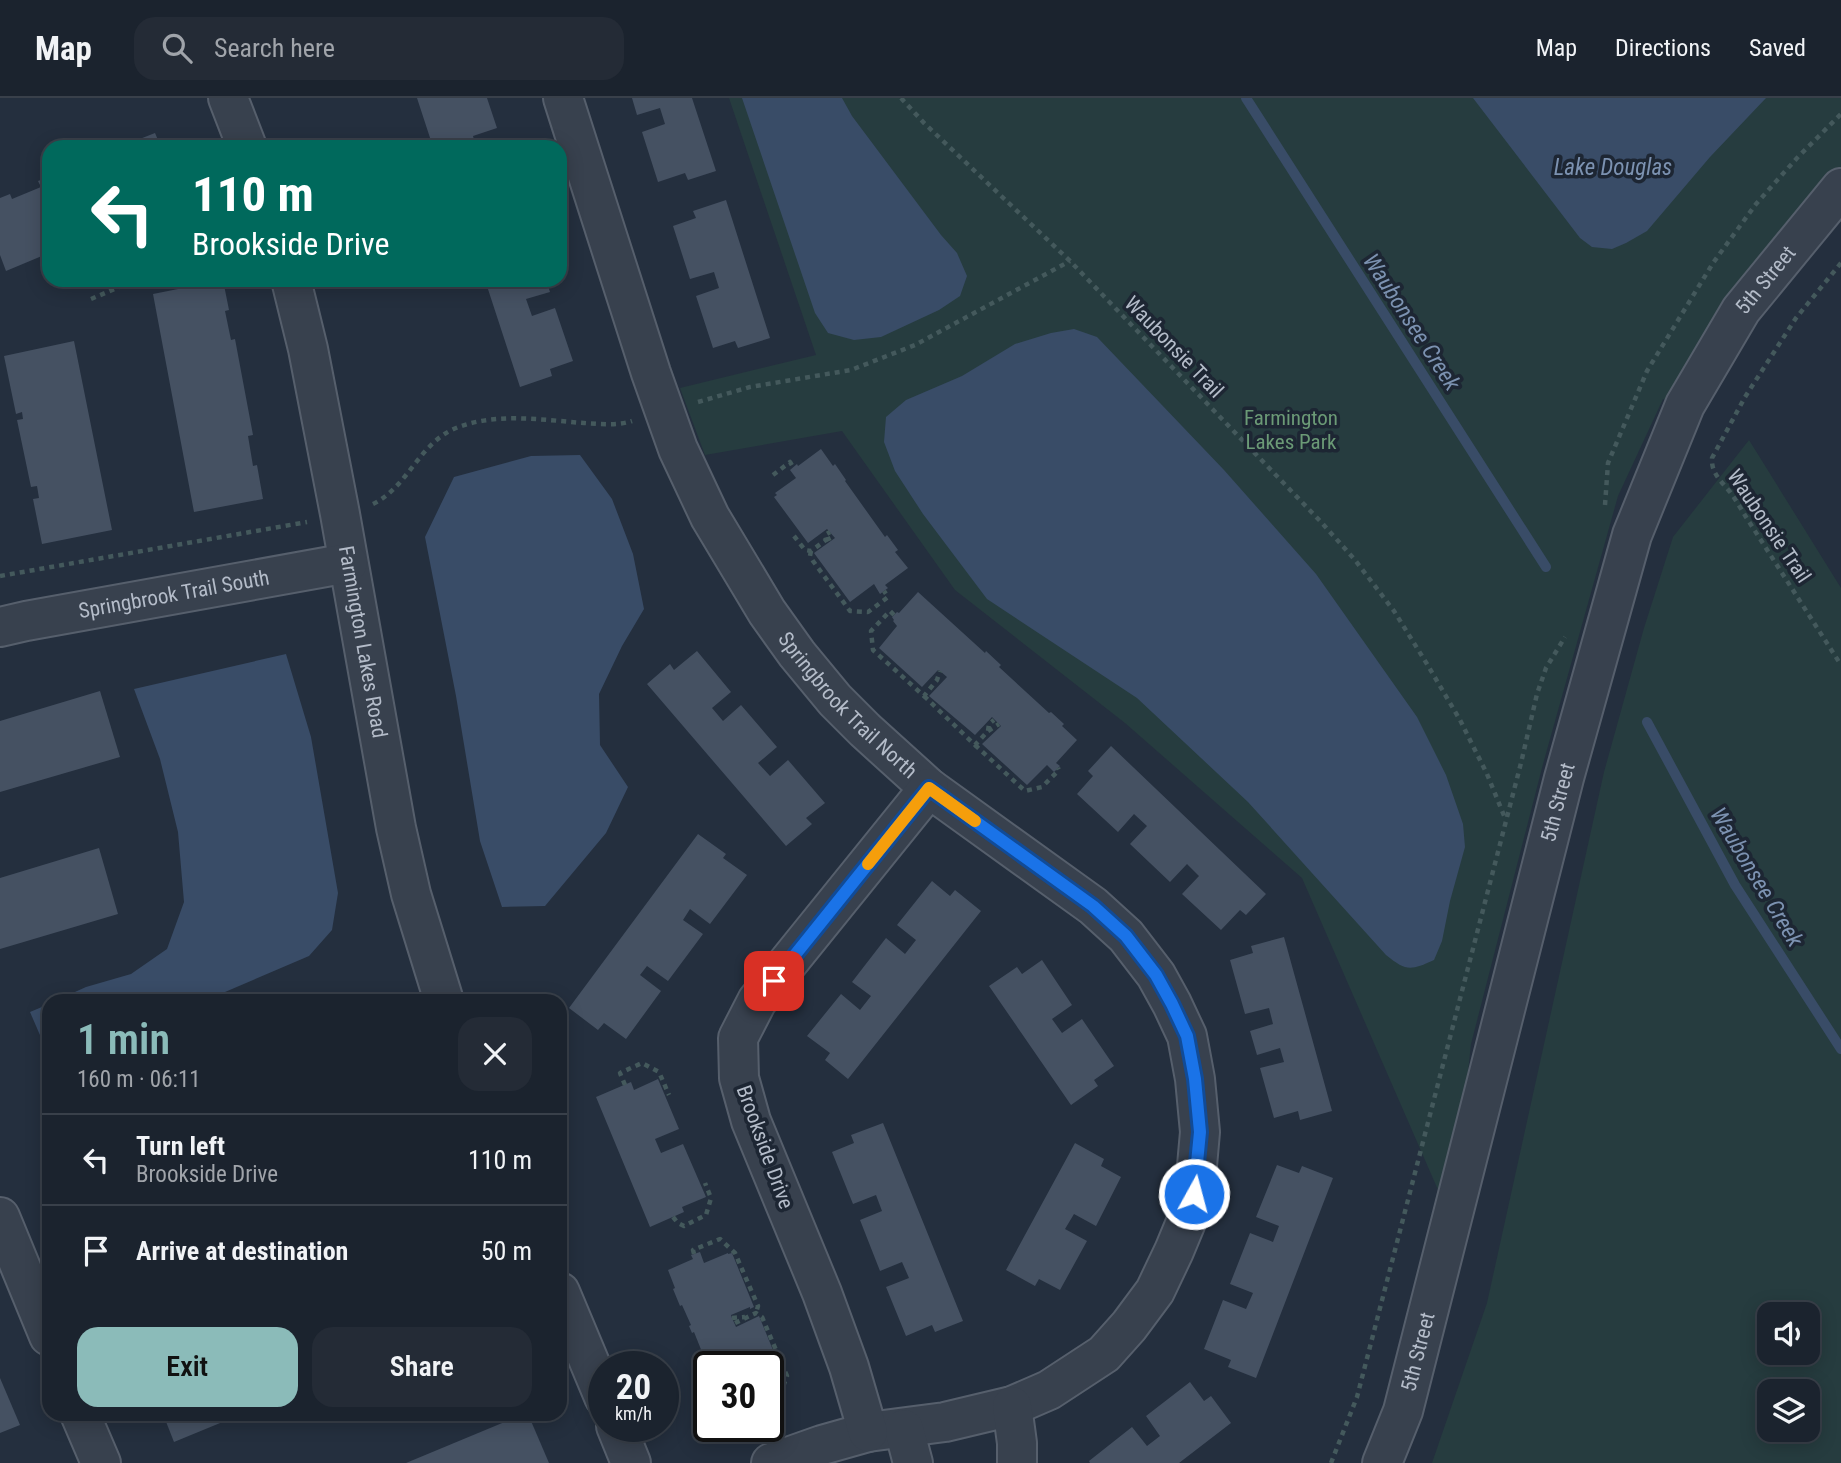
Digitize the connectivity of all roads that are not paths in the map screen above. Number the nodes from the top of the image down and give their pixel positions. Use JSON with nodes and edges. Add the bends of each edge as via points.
{"nodes":[{"id":1,"x":228,"y":98,"type":"edge"},
{"id":2,"x":562,"y":98,"type":"edge"},
{"id":3,"x":244,"y":140,"type":"edge"},
{"id":4,"x":1841,"y":188,"type":"edge"},
{"id":5,"x":292,"y":287,"type":"edge"},
{"id":6,"x":348,"y":563,"type":"junction"},
{"id":7,"x":0,"y":627,"type":"edge"},
{"id":8,"x":929,"y":788,"type":"junction"},
{"id":9,"x":442,"y":994,"type":"edge"},
{"id":10,"x":0,"y":1217,"type":"edge"},
{"id":11,"x":567,"y":1309,"type":"edge"},
{"id":12,"x":42,"y":1319,"type":"edge"},
{"id":13,"x":588,"y":1359,"type":"edge"},
{"id":14,"x":1012,"y":1406,"type":"junction"},
{"id":15,"x":83,"y":1421,"type":"edge"},
{"id":16,"x":895,"y":1441,"type":"edge"},
{"id":17,"x":622,"y":1442,"type":"edge"},
{"id":18,"x":101,"y":1463,"type":"edge"},
{"id":19,"x":631,"y":1463,"type":"edge"},
{"id":20,"x":771,"y":1463,"type":"edge"},
{"id":21,"x":1017,"y":1463,"type":"edge"},
{"id":22,"x":1382,"y":1463,"type":"edge"}],
"edges":[{"from":1,"to":3,"type":"street"},
{"from":2,"to":8,"type":"street","name":"Springbrook Trail North","via":[[664,412],[710,517],[767,612],[805,663],[835,700]]},
{"from":4,"to":22,"type":"street","name":"5th Street","via":[[1741,310],[1685,405],[1632,535],[1564,778],[1403,1411]]},
{"from":5,"to":6,"type":"street","name":"Farmington Lakes Road"},
{"from":6,"to":7,"type":"street","name":"Springbrook Trail South"},
{"from":6,"to":9,"type":"street","name":"Farmington Lakes Road","via":[[396,828]]},
{"from":8,"to":14,"type":"street","name":"Springbrook Trail North","via":[[1093,906],[1126,936],[1172,1004],[1187,1036],[1195,1079],[1200,1132],[1191,1210],[1155,1291],[1104,1354],[1049,1390]]},
{"from":8,"to":16,"type":"street","name":"Brookside Drive","via":[[757,1001],[738,1038],[739,1078],[751,1121],[849,1367]]},
{"from":10,"to":12,"type":"street"},
{"from":11,"to":13,"type":"street"},
{"from":14,"to":16,"type":"street","name":"Springbrook Trail North"},
{"from":14,"to":21,"type":"street"},
{"from":15,"to":18,"type":"street"},
{"from":16,"to":20,"type":"street","name":"Springbrook Trail North","via":[[822,1445]]},
{"from":17,"to":19,"type":"street"}]}
